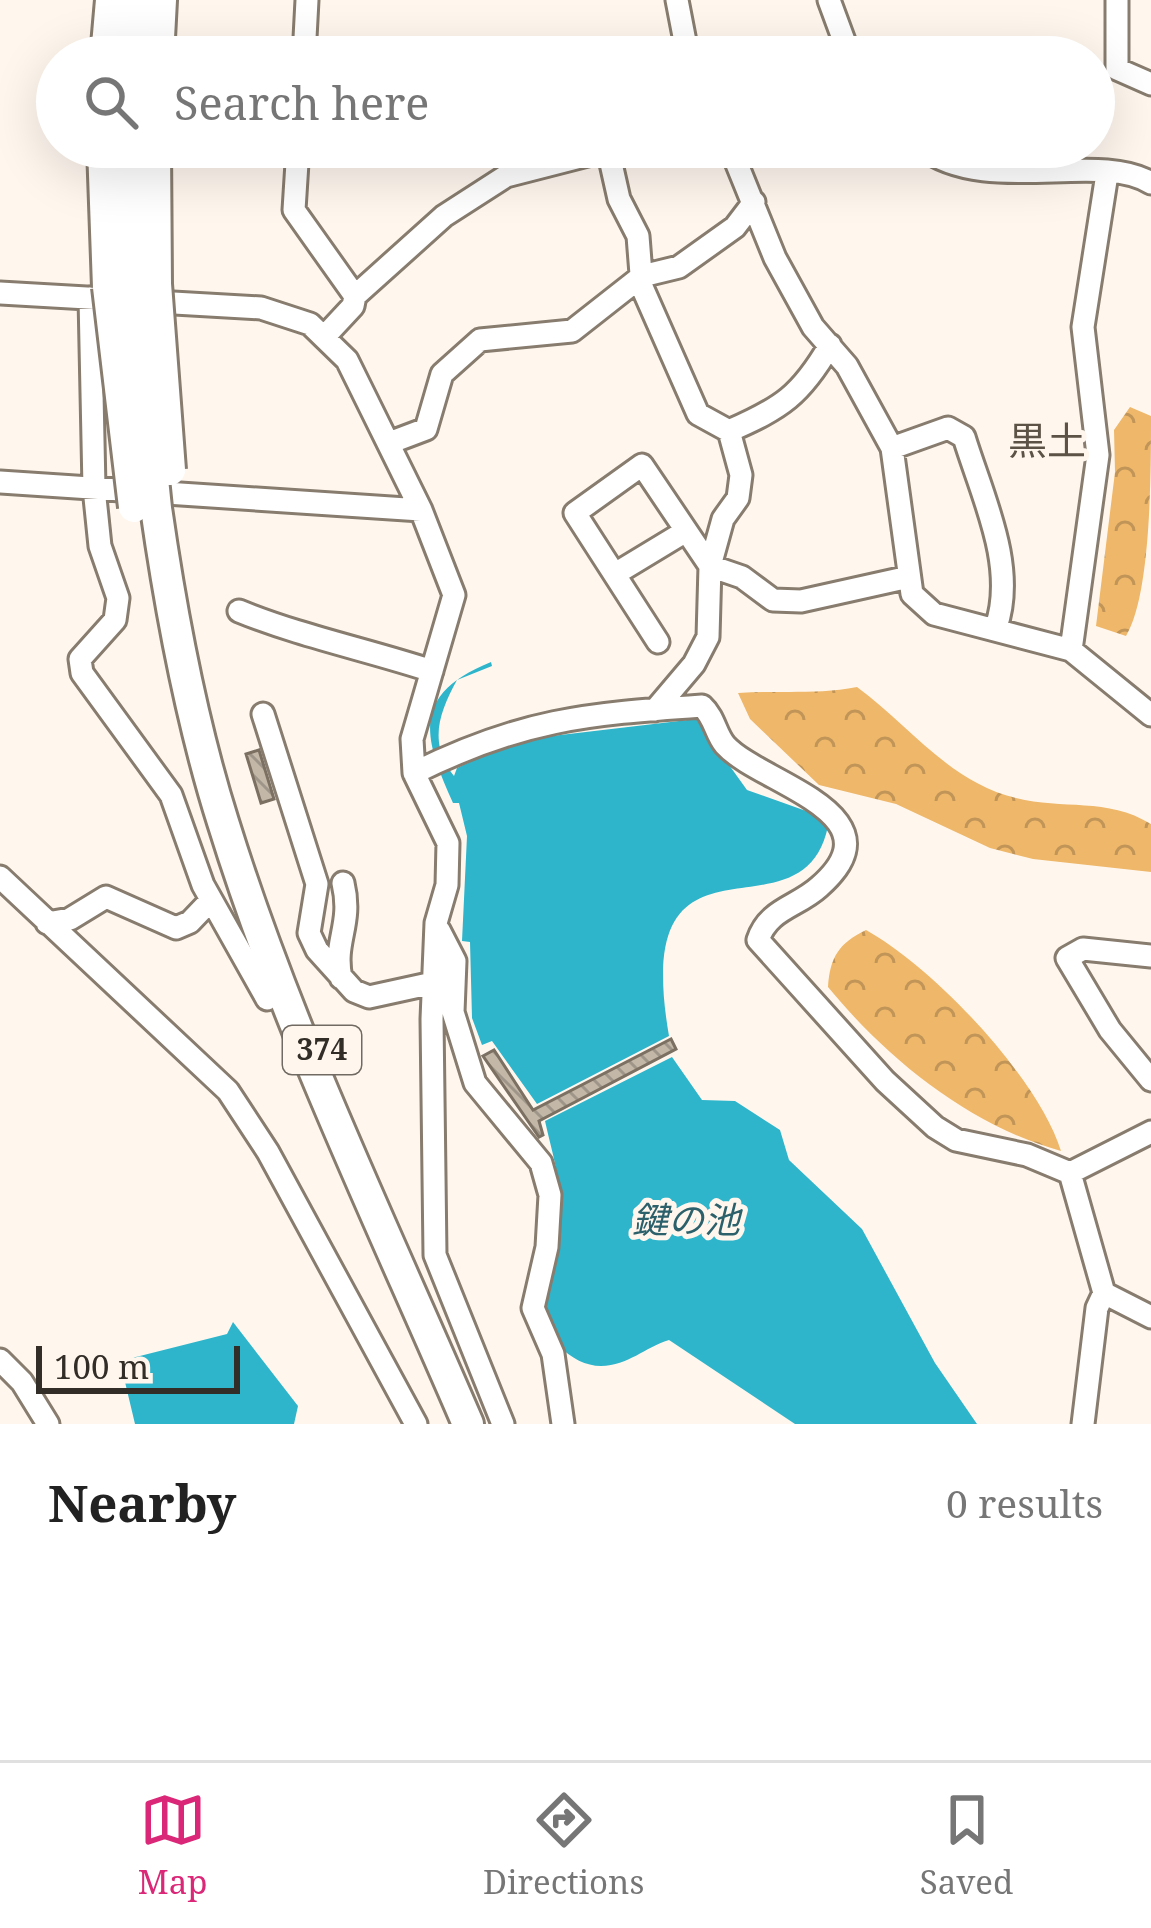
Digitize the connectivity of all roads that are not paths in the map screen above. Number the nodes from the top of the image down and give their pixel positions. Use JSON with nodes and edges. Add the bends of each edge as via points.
{"nodes":[{"id":1,"x":111,"y":0,"type":"edge"},
{"id":2,"x":134,"y":0,"type":"edge"},
{"id":3,"x":160,"y":0,"type":"edge"},
{"id":4,"x":308,"y":0,"type":"edge"},
{"id":5,"x":677,"y":0,"type":"edge"},
{"id":6,"x":829,"y":0,"type":"edge"},
{"id":7,"x":1117,"y":0,"type":"edge"},
{"id":8,"x":108,"y":36,"type":"edge"},
{"id":9,"x":133,"y":36,"type":"edge"},
{"id":10,"x":159,"y":36,"type":"edge"},
{"id":11,"x":305,"y":36,"type":"edge"},
{"id":12,"x":684,"y":36,"type":"edge"},
{"id":13,"x":842,"y":36,"type":"edge"},
{"id":14,"x":1151,"y":83,"type":"edge"},
{"id":15,"x":107,"y":168,"type":"edge"},
{"id":16,"x":129,"y":168,"type":"edge"},
{"id":17,"x":152,"y":168,"type":"edge"},
{"id":18,"x":297,"y":168,"type":"edge"},
{"id":19,"x":538,"y":168,"type":"edge"},
{"id":20,"x":616,"y":168,"type":"edge"},
{"id":21,"x":739,"y":168,"type":"edge"},
{"id":22,"x":971,"y":168,"type":"edge"},
{"id":23,"x":1107,"y":174,"type":"junction"},
{"id":24,"x":1151,"y":183,"type":"edge"},
{"id":25,"x":754,"y":202,"type":"junction"},
{"id":26,"x":643,"y":276,"type":"junction"},
{"id":27,"x":131,"y":291,"type":"junction"},
{"id":28,"x":0,"y":293,"type":"edge"},
{"id":29,"x":355,"y":296,"type":"junction"},
{"id":30,"x":326,"y":335,"type":"junction"},
{"id":31,"x":830,"y":345,"type":"junction"},
{"id":32,"x":730,"y":431,"type":"junction"},
{"id":33,"x":389,"y":443,"type":"junction"},
{"id":34,"x":892,"y":448,"type":"junction"},
{"id":35,"x":0,"y":482,"type":"edge"},
{"id":36,"x":94,"y":488,"type":"junction"},
{"id":37,"x":162,"y":505,"type":"junction"},
{"id":38,"x":421,"y":510,"type":"junction"},
{"id":39,"x":686,"y":531,"type":"junction"},
{"id":40,"x":710,"y":566,"type":"junction"},
{"id":41,"x":615,"y":574,"type":"junction"},
{"id":42,"x":909,"y":577,"type":"junction"},
{"id":43,"x":238,"y":611,"type":"dead end"},
{"id":44,"x":997,"y":627,"type":"junction"},
{"id":45,"x":658,"y":642,"type":"dead end"},
{"id":46,"x":1071,"y":650,"type":"junction"},
{"id":47,"x":185,"y":657,"type":"junction"},
{"id":48,"x":432,"y":671,"type":"junction"},
{"id":49,"x":655,"y":710,"type":"junction"},
{"id":50,"x":263,"y":714,"type":"dead end"},
{"id":51,"x":1151,"y":715,"type":"edge"},
{"id":52,"x":414,"y":773,"type":"junction"},
{"id":53,"x":0,"y":877,"type":"edge"},
{"id":54,"x":343,"y":883,"type":"dead end"},
{"id":55,"x":211,"y":900,"type":"junction"},
{"id":56,"x":47,"y":923,"type":"junction"},
{"id":57,"x":436,"y":923,"type":"junction"},
{"id":58,"x":1151,"y":956,"type":"edge"},
{"id":59,"x":341,"y":979,"type":"junction"},
{"id":60,"x":434,"y":983,"type":"junction"},
{"id":61,"x":266,"y":999,"type":"dead end"},
{"id":62,"x":1151,"y":1080,"type":"edge"},
{"id":63,"x":1151,"y":1132,"type":"edge"},
{"id":64,"x":1070,"y":1173,"type":"junction"},
{"id":65,"x":1105,"y":1293,"type":"junction"},
{"id":66,"x":1151,"y":1317,"type":"edge"},
{"id":67,"x":0,"y":1360,"type":"edge"},
{"id":68,"x":48,"y":1424,"type":"edge"},
{"id":69,"x":416,"y":1424,"type":"edge"},
{"id":70,"x":468,"y":1424,"type":"edge"},
{"id":71,"x":484,"y":1424,"type":"edge"},
{"id":72,"x":502,"y":1424,"type":"edge"},
{"id":73,"x":563,"y":1424,"type":"edge"},
{"id":74,"x":1083,"y":1424,"type":"edge"}],
"edges":[{"from":1,"to":8,"type":"highway"},
{"from":2,"to":9,"type":"highway"},
{"from":3,"to":10,"type":"highway"},
{"from":4,"to":11,"type":"street"},
{"from":5,"to":12,"type":"street"},
{"from":6,"to":13,"type":"street"},
{"from":7,"to":14,"type":"street","via":[[1117,69]]},
{"from":15,"to":27,"type":"highway"},
{"from":16,"to":27,"type":"highway","number":"374"},
{"from":17,"to":27,"type":"highway"},
{"from":18,"to":29,"type":"street","via":[[294,210]]},
{"from":19,"to":29,"type":"street","via":[[506,176],[444,215]]},
{"from":20,"to":26,"type":"street"},
{"from":21,"to":25,"type":"street"},
{"from":22,"to":23,"type":"street"},
{"from":23,"to":24,"type":"street"},
{"from":23,"to":46,"type":"street","via":[[1084,327],[1097,468]]},
{"from":25,"to":26,"type":"street","via":[[735,227],[679,267]]},
{"from":25,"to":31,"type":"street","via":[[775,258]]},
{"from":26,"to":32,"type":"street","via":[[698,414]]},
{"from":26,"to":33,"type":"street","via":[[572,331],[480,340],[442,374],[426,429]]},
{"from":27,"to":28,"type":"street"},
{"from":27,"to":30,"type":"street","via":[[260,308]]},
{"from":27,"to":36,"type":"street"},
{"from":27,"to":37,"type":"highway","number":"374","bridge":true},
{"from":29,"to":30,"type":"street"},
{"from":30,"to":33,"type":"street"},
{"from":31,"to":32,"type":"street","via":[[784,406]]},
{"from":31,"to":34,"type":"street"},
{"from":32,"to":40,"type":"street","via":[[738,498]]},
{"from":33,"to":38,"type":"street"},
{"from":34,"to":42,"type":"street"},
{"from":34,"to":44,"type":"street","via":[[948,428],[964,437],[1004,571]]},
{"from":35,"to":36,"type":"street"},
{"from":36,"to":37,"type":"street"},
{"from":36,"to":55,"type":"street","via":[[100,546],[118,598],[115,620],[80,659],[82,673],[171,795]]},
{"from":37,"to":38,"type":"street"},
{"from":37,"to":47,"type":"highway","number":"374"},
{"from":38,"to":48,"type":"street","via":[[454,595]]},
{"from":39,"to":40,"type":"street"},
{"from":39,"to":41,"type":"street"},
{"from":39,"to":41,"type":"street","via":[[642,465],[575,513]]},
{"from":40,"to":42,"type":"street","via":[[773,600]]},
{"from":40,"to":49,"type":"street","via":[[708,637]]},
{"from":41,"to":45,"type":"street"},
{"from":42,"to":44,"type":"street","via":[[912,594],[934,614]]},
{"from":43,"to":48,"type":"street"},
{"from":44,"to":46,"type":"street"},
{"from":46,"to":51,"type":"street"},
{"from":47,"to":70,"type":"highway","number":"374","via":[[206,763],[263,940]]},
{"from":47,"to":71,"type":"highway","number":"374","via":[[296,990]]},
{"from":48,"to":52,"type":"street","via":[[412,739]]},
{"from":49,"to":52,"type":"street","via":[[513,729]]},
{"from":49,"to":64,"type":"street","via":[[702,706],[725,744],[830,811],[844,837],[846,850],[819,888],[762,928],[765,952],[935,1127]]},
{"from":50,"to":59,"type":"street","via":[[317,884],[310,933]]},
{"from":52,"to":57,"type":"street","via":[[448,843]]},
{"from":53,"to":56,"type":"street"},
{"from":54,"to":59,"type":"street","via":[[350,920],[337,960]]},
{"from":55,"to":56,"type":"street","via":[[176,928],[106,897]]},
{"from":55,"to":61,"type":"street"},
{"from":56,"to":69,"type":"street","via":[[228,1091]]},
{"from":57,"to":60,"type":"street"},
{"from":57,"to":73,"type":"street","via":[[454,961],[452,1012],[476,1083],[541,1163],[550,1195],[533,1308],[553,1354]]},
{"from":58,"to":62,"type":"street","via":[[1083,949],[1066,958]]},
{"from":59,"to":60,"type":"street","via":[[369,997]]},
{"from":60,"to":72,"type":"street","via":[[435,1255]]},
{"from":63,"to":64,"type":"street"},
{"from":64,"to":65,"type":"street"},
{"from":65,"to":66,"type":"street"},
{"from":65,"to":74,"type":"street"},
{"from":67,"to":68,"type":"street"}]}
